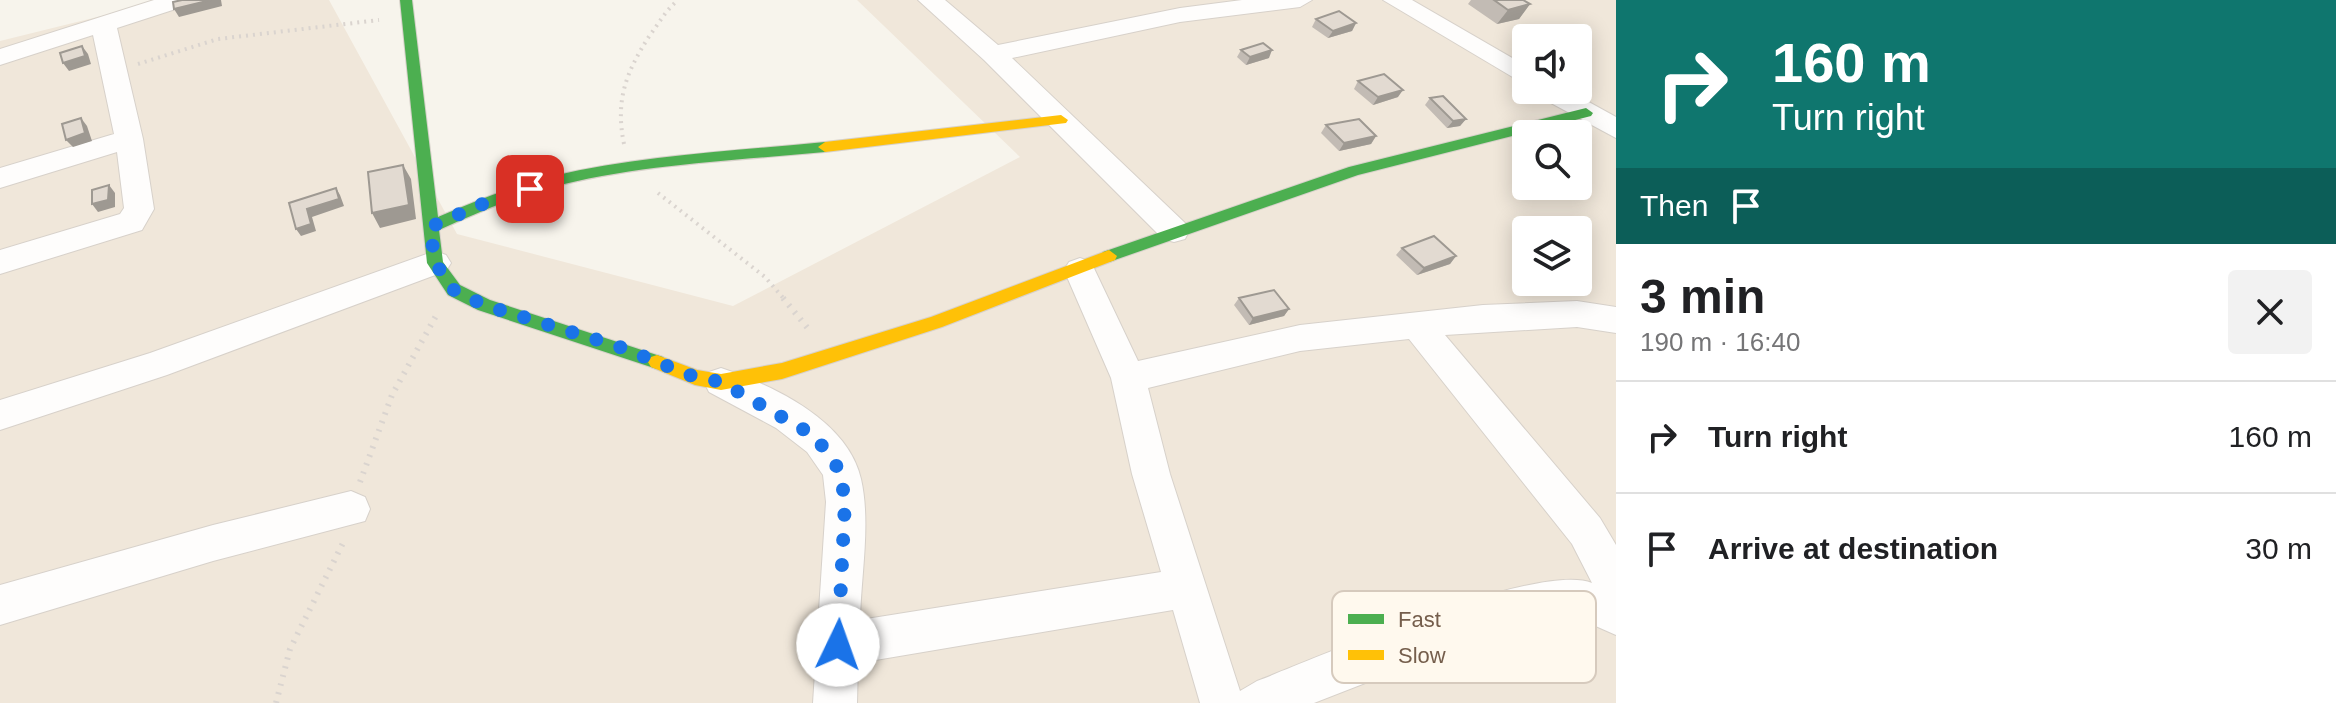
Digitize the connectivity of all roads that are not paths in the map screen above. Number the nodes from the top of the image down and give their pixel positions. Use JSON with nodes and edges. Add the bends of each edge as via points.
{"nodes":[{"id":1,"x":179,"y":0,"type":"edge"},
{"id":2,"x":930,"y":0,"type":"edge"},
{"id":3,"x":1159,"y":0,"type":"edge"},
{"id":4,"x":1300,"y":0,"type":"edge"},
{"id":5,"x":1395,"y":0,"type":"edge"},
{"id":6,"x":408,"y":8,"type":"edge"},
{"id":7,"x":1180,"y":15,"type":"junction"},
{"id":8,"x":103,"y":23,"type":"junction"},
{"id":9,"x":993,"y":54,"type":"junction"},
{"id":10,"x":0,"y":57,"type":"edge"},
{"id":11,"x":1512,"y":69,"type":"edge"},
{"id":12,"x":1571,"y":104,"type":"edge"},
{"id":13,"x":1586,"y":113,"type":"junction"},
{"id":14,"x":1061,"y":120,"type":"junction"},
{"id":15,"x":1616,"y":129,"type":"edge"},
{"id":16,"x":129,"y":139,"type":"junction"},
{"id":17,"x":0,"y":178,"type":"edge"},
{"id":18,"x":430,"y":227,"type":"junction"},
{"id":19,"x":1174,"y":231,"type":"junction"},
{"id":20,"x":0,"y":262,"type":"edge"},
{"id":21,"x":435,"y":263,"type":"junction"},
{"id":22,"x":1080,"y":270,"type":"junction"},
{"id":23,"x":1616,"y":320,"type":"edge"},
{"id":24,"x":1417,"y":325,"type":"junction"},
{"id":25,"x":1128,"y":378,"type":"junction"},
{"id":26,"x":721,"y":382,"type":"junction"},
{"id":27,"x":0,"y":415,"type":"edge"},
{"id":28,"x":351,"y":509,"type":"dead end"},
{"id":29,"x":1187,"y":588,"type":"junction"},
{"id":30,"x":1616,"y":597,"type":"edge"},
{"id":31,"x":0,"y":605,"type":"edge"},
{"id":32,"x":1596,"y":605,"type":"edge"},
{"id":33,"x":1616,"y":615,"type":"edge"},
{"id":34,"x":838,"y":645,"type":"junction"},
{"id":35,"x":1332,"y":674,"type":"edge"},
{"id":36,"x":835,"y":703,"type":"edge"},
{"id":37,"x":1222,"y":703,"type":"edge"},
{"id":38,"x":1257,"y":703,"type":"edge"}],
"edges":[{"from":1,"to":8,"type":"street"},
{"from":2,"to":9,"type":"street"},
{"from":3,"to":7,"type":"street"},
{"from":4,"to":7,"type":"street"},
{"from":5,"to":11,"type":"street"},
{"from":6,"to":18,"type":"street"},
{"from":7,"to":9,"type":"street"},
{"from":8,"to":10,"type":"street"},
{"from":8,"to":16,"type":"street"},
{"from":9,"to":14,"type":"street"},
{"from":12,"to":13,"type":"street"},
{"from":13,"to":15,"type":"street"},
{"from":13,"to":19,"type":"street","via":[[1354,171]]},
{"from":14,"to":18,"type":"street","via":[[627,169],[552,182]]},
{"from":14,"to":19,"type":"street"},
{"from":16,"to":17,"type":"street"},
{"from":16,"to":20,"type":"street","via":[[139,209],[131,222]]},
{"from":18,"to":21,"type":"street"},
{"from":19,"to":22,"type":"street"},
{"from":21,"to":26,"type":"street","via":[[454,290],[484,305]]},
{"from":21,"to":27,"type":"street"},
{"from":22,"to":25,"type":"street"},
{"from":22,"to":26,"type":"street","via":[[782,371]]},
{"from":23,"to":24,"type":"street","via":[[1577,314]]},
{"from":24,"to":25,"type":"street","via":[[1300,338]]},
{"from":24,"to":30,"type":"street","via":[[1586,531],[1610,572]]},
{"from":25,"to":29,"type":"street"},
{"from":26,"to":34,"type":"street","via":[[815,436],[840,471],[845,502]]},
{"from":28,"to":31,"type":"street"},
{"from":29,"to":34,"type":"street"},
{"from":29,"to":37,"type":"street"},
{"from":32,"to":33,"type":"street"},
{"from":34,"to":36,"type":"street"},
{"from":35,"to":38,"type":"street"}]}
